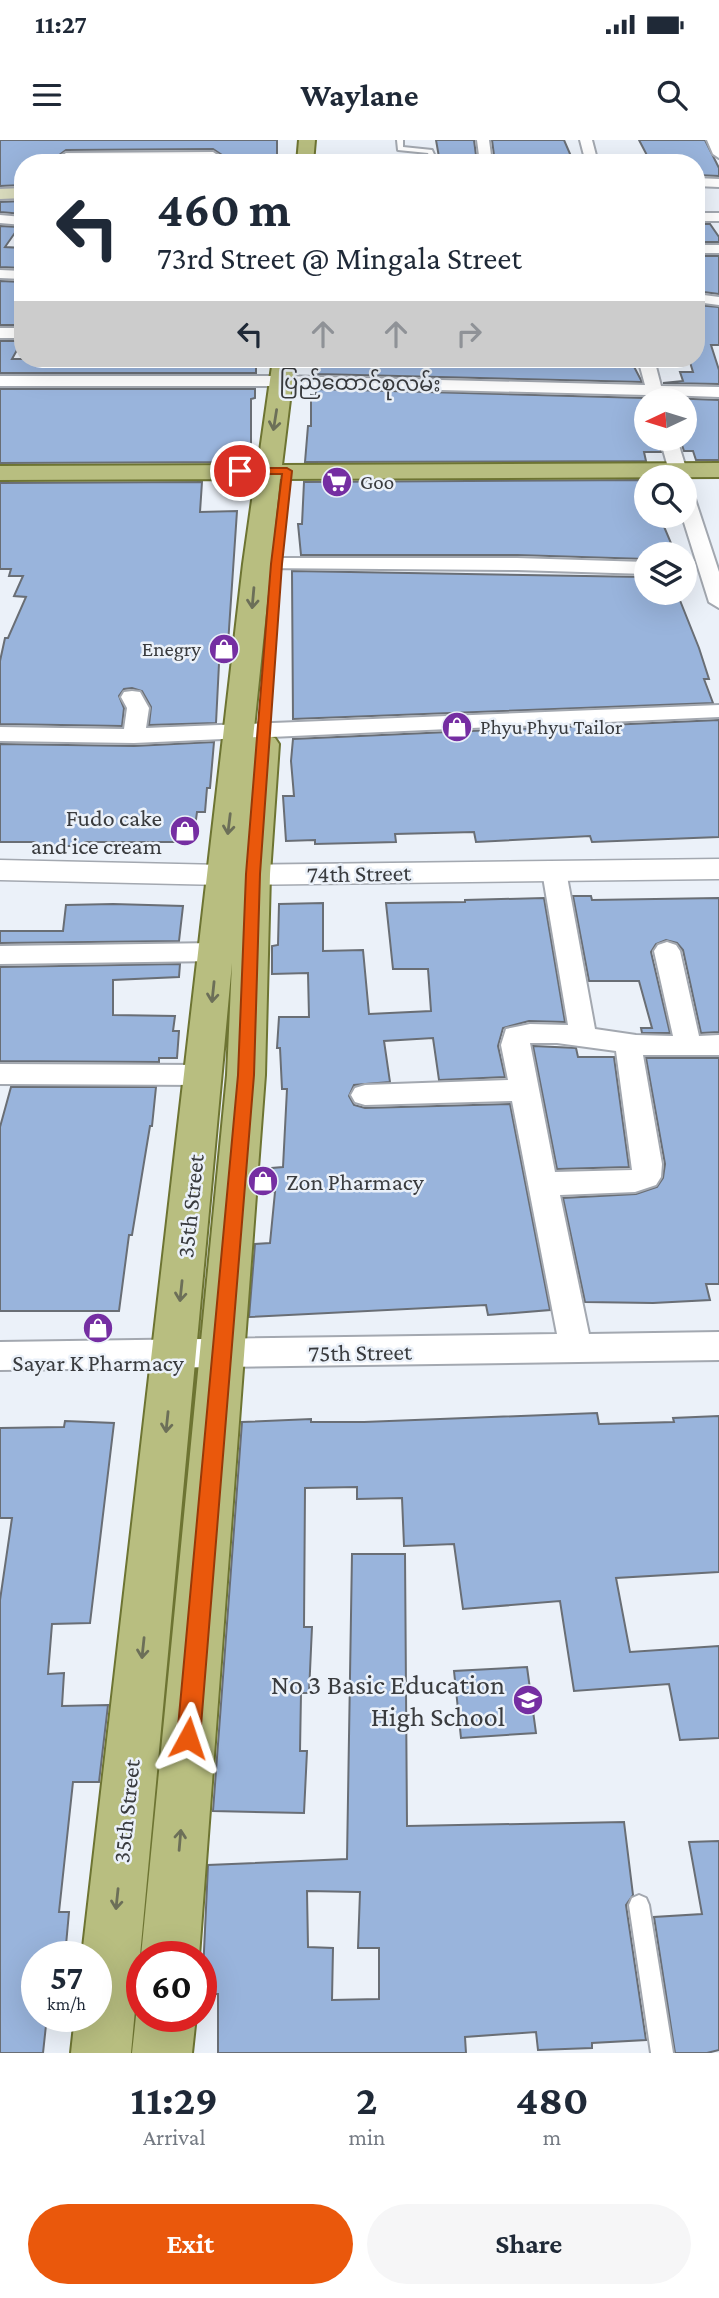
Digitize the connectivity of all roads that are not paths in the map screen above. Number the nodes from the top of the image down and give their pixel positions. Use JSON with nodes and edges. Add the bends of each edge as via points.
{"nodes":[{"id":1,"x":400,"y":140,"type":"edge"},
{"id":2,"x":713,"y":140,"type":"edge"},
{"id":3,"x":431,"y":154,"type":"edge"},
{"id":4,"x":719,"y":154,"type":"edge"},
{"id":5,"x":648,"y":368,"type":"edge"},
{"id":6,"x":291,"y":370,"type":"edge"},
{"id":7,"x":0,"y":381,"type":"edge"},
{"id":8,"x":653,"y":388,"type":"edge"},
{"id":9,"x":719,"y":392,"type":"edge"},
{"id":10,"x":697,"y":393,"type":"edge"},
{"id":11,"x":634,"y":394,"type":"edge"},
{"id":12,"x":719,"y":470,"type":"edge"},
{"id":13,"x":0,"y":473,"type":"edge"},
{"id":14,"x":276,"y":476,"type":"junction"},
{"id":15,"x":697,"y":476,"type":"edge"},
{"id":16,"x":634,"y":480,"type":"edge"},
{"id":17,"x":634,"y":480,"type":"edge"},
{"id":18,"x":697,"y":480,"type":"edge"},
{"id":19,"x":719,"y":480,"type":"edge"},
{"id":20,"x":0,"y":484,"type":"edge"},
{"id":21,"x":696,"y":528,"type":"edge"},
{"id":22,"x":266,"y":564,"type":"junction"},
{"id":23,"x":634,"y":568,"type":"edge"},
{"id":24,"x":697,"y":570,"type":"edge"},
{"id":25,"x":709,"y":570,"type":"junction"},
{"id":26,"x":719,"y":602,"type":"edge"},
{"id":27,"x":132,"y":696,"type":"dead end"},
{"id":28,"x":719,"y":711,"type":"edge"},
{"id":29,"x":252,"y":731,"type":"junction"},
{"id":30,"x":0,"y":734,"type":"edge"},
{"id":31,"x":134,"y":736,"type":"junction"},
{"id":32,"x":719,"y":869,"type":"edge"},
{"id":33,"x":0,"y":870,"type":"edge"},
{"id":34,"x":554,"y":871,"type":"junction"},
{"id":35,"x":238,"y":875,"type":"junction"},
{"id":36,"x":667,"y":951,"type":"dead end"},
{"id":37,"x":217,"y":953,"type":"junction"},
{"id":38,"x":0,"y":955,"type":"edge"},
{"id":39,"x":583,"y":1035,"type":"junction"},
{"id":40,"x":628,"y":1044,"type":"junction"},
{"id":41,"x":688,"y":1045,"type":"junction"},
{"id":42,"x":719,"y":1045,"type":"edge"},
{"id":43,"x":0,"y":1074,"type":"edge"},
{"id":44,"x":204,"y":1075,"type":"junction"},
{"id":45,"x":524,"y":1090,"type":"junction"},
{"id":46,"x":365,"y":1095,"type":"dead end"},
{"id":47,"x":197,"y":1134,"type":"junction"},
{"id":48,"x":240,"y":1136,"type":"junction"},
{"id":49,"x":542,"y":1184,"type":"junction"},
{"id":50,"x":719,"y":1346,"type":"edge"},
{"id":51,"x":576,"y":1348,"type":"junction"},
{"id":52,"x":197,"y":1354,"type":"junction"},
{"id":53,"x":0,"y":1356,"type":"edge"},
{"id":54,"x":639,"y":1905,"type":"dead end"},
{"id":55,"x":171,"y":1941,"type":"edge"},
{"id":56,"x":164,"y":2032,"type":"edge"},
{"id":57,"x":101,"y":2053,"type":"edge"},
{"id":58,"x":162,"y":2053,"type":"edge"},
{"id":59,"x":662,"y":2053,"type":"edge"}],
"edges":[{"from":1,"to":3,"type":"lane","via":[[400,149]]},
{"from":2,"to":4,"type":"street"},
{"from":5,"to":8,"type":"street"},
{"from":6,"to":7,"type":"street","name":"ပြည်ထောင်စုလမ်း"},
{"from":6,"to":11,"type":"street","name":"ပြည်ထောင်စုလမ်း"},
{"from":6,"to":14,"type":"main road","name":"35th Street"},
{"from":9,"to":10,"type":"street","name":"ပြည်ထောင်စုလမ်း"},
{"from":12,"to":15,"type":"main road"},
{"from":13,"to":14,"type":"main road"},
{"from":14,"to":16,"type":"main road"},
{"from":14,"to":17,"type":"main road"},
{"from":14,"to":20,"type":"main road"},
{"from":14,"to":22,"type":"main road","name":"35th Street"},
{"from":18,"to":19,"type":"main road"},
{"from":21,"to":25,"type":"street"},
{"from":22,"to":23,"type":"street"},
{"from":22,"to":29,"type":"main road","name":"35th Street"},
{"from":24,"to":25,"type":"street"},
{"from":25,"to":26,"type":"street"},
{"from":27,"to":31,"type":"street","via":[[138,708]]},
{"from":28,"to":29,"type":"street"},
{"from":29,"to":31,"type":"street"},
{"from":29,"to":35,"type":"main road","name":"35th Street"},
{"from":30,"to":31,"type":"street"},
{"from":32,"to":34,"type":"street","name":"74th Street"},
{"from":33,"to":35,"type":"street","name":"74th Street"},
{"from":34,"to":35,"type":"street","name":"74th Street"},
{"from":34,"to":39,"type":"street"},
{"from":35,"to":37,"type":"main road","name":"35th Street"},
{"from":35,"to":48,"type":"main road","name":"35th Street","via":[[246,1075]]},
{"from":36,"to":41,"type":"street"},
{"from":37,"to":38,"type":"street"},
{"from":37,"to":44,"type":"main road","name":"35th Street","one_way":true},
{"from":39,"to":40,"type":"street"},
{"from":39,"to":45,"type":"street","via":[[516,1036]]},
{"from":40,"to":41,"type":"street"},
{"from":40,"to":49,"type":"street","via":[[646,1177]]},
{"from":41,"to":42,"type":"street"},
{"from":43,"to":44,"type":"street"},
{"from":44,"to":47,"type":"main road","name":"35th Street"},
{"from":45,"to":46,"type":"street"},
{"from":45,"to":49,"type":"street"},
{"from":47,"to":48,"type":"main road"},
{"from":47,"to":52,"type":"main road","name":"35th Street","one_way":true},
{"from":48,"to":52,"type":"main road","name":"35th Street"},
{"from":49,"to":51,"type":"street"},
{"from":50,"to":51,"type":"street","name":"75th Street"},
{"from":51,"to":52,"type":"street","name":"75th Street"},
{"from":52,"to":53,"type":"street","name":"75th Street"},
{"from":55,"to":52,"type":"main road","name":"35th Street","one_way":true},
{"from":52,"to":57,"type":"main road","name":"35th Street","one_way":true},
{"from":54,"to":59,"type":"lane"},
{"from":56,"to":58,"type":"main road"}]}
